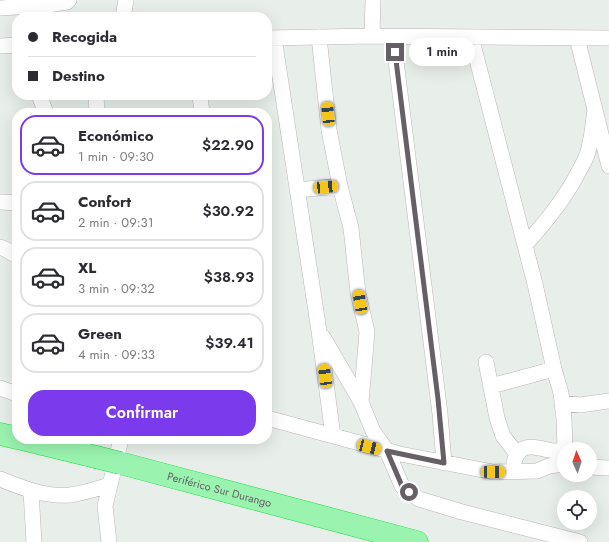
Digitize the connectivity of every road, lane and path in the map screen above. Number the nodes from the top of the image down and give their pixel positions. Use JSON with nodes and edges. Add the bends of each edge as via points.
{"nodes":[{"id":1,"x":69,"y":0,"type":"edge"},
{"id":2,"x":126,"y":0,"type":"edge"},
{"id":3,"x":373,"y":0,"type":"edge"},
{"id":4,"x":0,"y":8,"type":"edge"},
{"id":5,"x":125,"y":12,"type":"edge"},
{"id":6,"x":372,"y":36,"type":"junction"},
{"id":7,"x":319,"y":37,"type":"junction"},
{"id":8,"x":394,"y":37,"type":"junction"},
{"id":9,"x":471,"y":37,"type":"junction"},
{"id":10,"x":272,"y":38,"type":"edge"},
{"id":11,"x":577,"y":38,"type":"junction"},
{"id":12,"x":609,"y":38,"type":"edge"},
{"id":13,"x":12,"y":45,"type":"edge"},
{"id":14,"x":0,"y":46,"type":"edge"},
{"id":15,"x":272,"y":49,"type":"edge"},
{"id":16,"x":595,"y":109,"type":"junction"},
{"id":17,"x":609,"y":166,"type":"edge"},
{"id":18,"x":340,"y":186,"type":"junction"},
{"id":19,"x":298,"y":190,"type":"junction"},
{"id":20,"x":525,"y":245,"type":"junction"},
{"id":21,"x":0,"y":247,"type":"edge"},
{"id":22,"x":12,"y":253,"type":"edge"},
{"id":23,"x":319,"y":331,"type":"junction"},
{"id":24,"x":486,"y":362,"type":"dead end"},
{"id":25,"x":554,"y":369,"type":"junction"},
{"id":26,"x":491,"y":386,"type":"junction"},
{"id":27,"x":0,"y":388,"type":"edge"},
{"id":28,"x":12,"y":392,"type":"edge"},
{"id":29,"x":361,"y":402,"type":"junction"},
{"id":30,"x":609,"y":402,"type":"edge"},
{"id":31,"x":562,"y":403,"type":"junction"},
{"id":32,"x":272,"y":419,"type":"edge"},
{"id":33,"x":0,"y":434,"type":"edge"},
{"id":34,"x":333,"y":436,"type":"junction"},
{"id":35,"x":12,"y":437,"type":"edge"},
{"id":36,"x":564,"y":442,"type":"edge"},
{"id":37,"x":43,"y":444,"type":"edge"},
{"id":38,"x":120,"y":444,"type":"edge"},
{"id":39,"x":557,"y":449,"type":"edge"},
{"id":40,"x":387,"y":451,"type":"junction"},
{"id":41,"x":517,"y":454,"type":"junction"},
{"id":42,"x":444,"y":463,"type":"junction"},
{"id":43,"x":557,"y":465,"type":"edge"},
{"id":44,"x":597,"y":467,"type":"edge"},
{"id":45,"x":609,"y":468,"type":"edge"},
{"id":46,"x":515,"y":472,"type":"junction"},
{"id":47,"x":0,"y":479,"type":"edge"},
{"id":48,"x":110,"y":485,"type":"junction"},
{"id":49,"x":31,"y":491,"type":"junction"},
{"id":50,"x":34,"y":542,"type":"edge"},
{"id":51,"x":109,"y":542,"type":"edge"},
{"id":52,"x":417,"y":542,"type":"edge"},
{"id":53,"x":580,"y":542,"type":"edge"}],
"edges":[{"from":1,"to":4,"type":"street","via":[[48,6]]},
{"from":2,"to":5,"type":"street"},
{"from":3,"to":6,"type":"street"},
{"from":6,"to":7,"type":"street"},
{"from":6,"to":8,"type":"street"},
{"from":7,"to":10,"type":"street"},
{"from":7,"to":18,"type":"street","via":[[330,130]]},
{"from":8,"to":9,"type":"street"},
{"from":8,"to":42,"type":"street"},
{"from":9,"to":11,"type":"street"},
{"from":9,"to":20,"type":"street"},
{"from":11,"to":12,"type":"street"},
{"from":11,"to":16,"type":"street"},
{"from":13,"to":14,"type":"street"},
{"from":15,"to":19,"type":"street"},
{"from":16,"to":17,"type":"street"},
{"from":16,"to":20,"type":"street","via":[[587,155],[575,180],[559,205]]},
{"from":18,"to":19,"type":"street"},
{"from":18,"to":29,"type":"street","via":[[351,228],[358,293],[366,332]]},
{"from":19,"to":23,"type":"street"},
{"from":20,"to":25,"type":"street"},
{"from":21,"to":22,"type":"street"},
{"from":23,"to":29,"type":"street"},
{"from":23,"to":34,"type":"street"},
{"from":24,"to":26,"type":"street"},
{"from":25,"to":26,"type":"street"},
{"from":25,"to":31,"type":"street"},
{"from":26,"to":41,"type":"street","via":[[503,436]]},
{"from":27,"to":28,"type":"street"},
{"from":29,"to":40,"type":"street","via":[[373,431]]},
{"from":30,"to":31,"type":"street","via":[[580,405]]},
{"from":31,"to":36,"type":"street"},
{"from":32,"to":34,"type":"street"},
{"from":33,"to":35,"type":"highway"},
{"from":34,"to":40,"type":"street"},
{"from":37,"to":52,"type":"highway","name":"Periférico Sur Durango","bridge":true},
{"from":38,"to":48,"type":"street"},
{"from":39,"to":41,"type":"street","via":[[529,446]]},
{"from":40,"to":42,"type":"street"},
{"from":40,"to":53,"type":"street","via":[[402,486],[419,499]]},
{"from":41,"to":46,"type":"street","via":[[514,461]]},
{"from":42,"to":46,"type":"street","via":[[493,472]]},
{"from":43,"to":46,"type":"street","via":[[537,471]]},
{"from":44,"to":45,"type":"street"},
{"from":47,"to":49,"type":"street"},
{"from":48,"to":49,"type":"street","via":[[69,495]]},
{"from":48,"to":51,"type":"street","via":[[105,506]]},
{"from":49,"to":50,"type":"street"}]}
